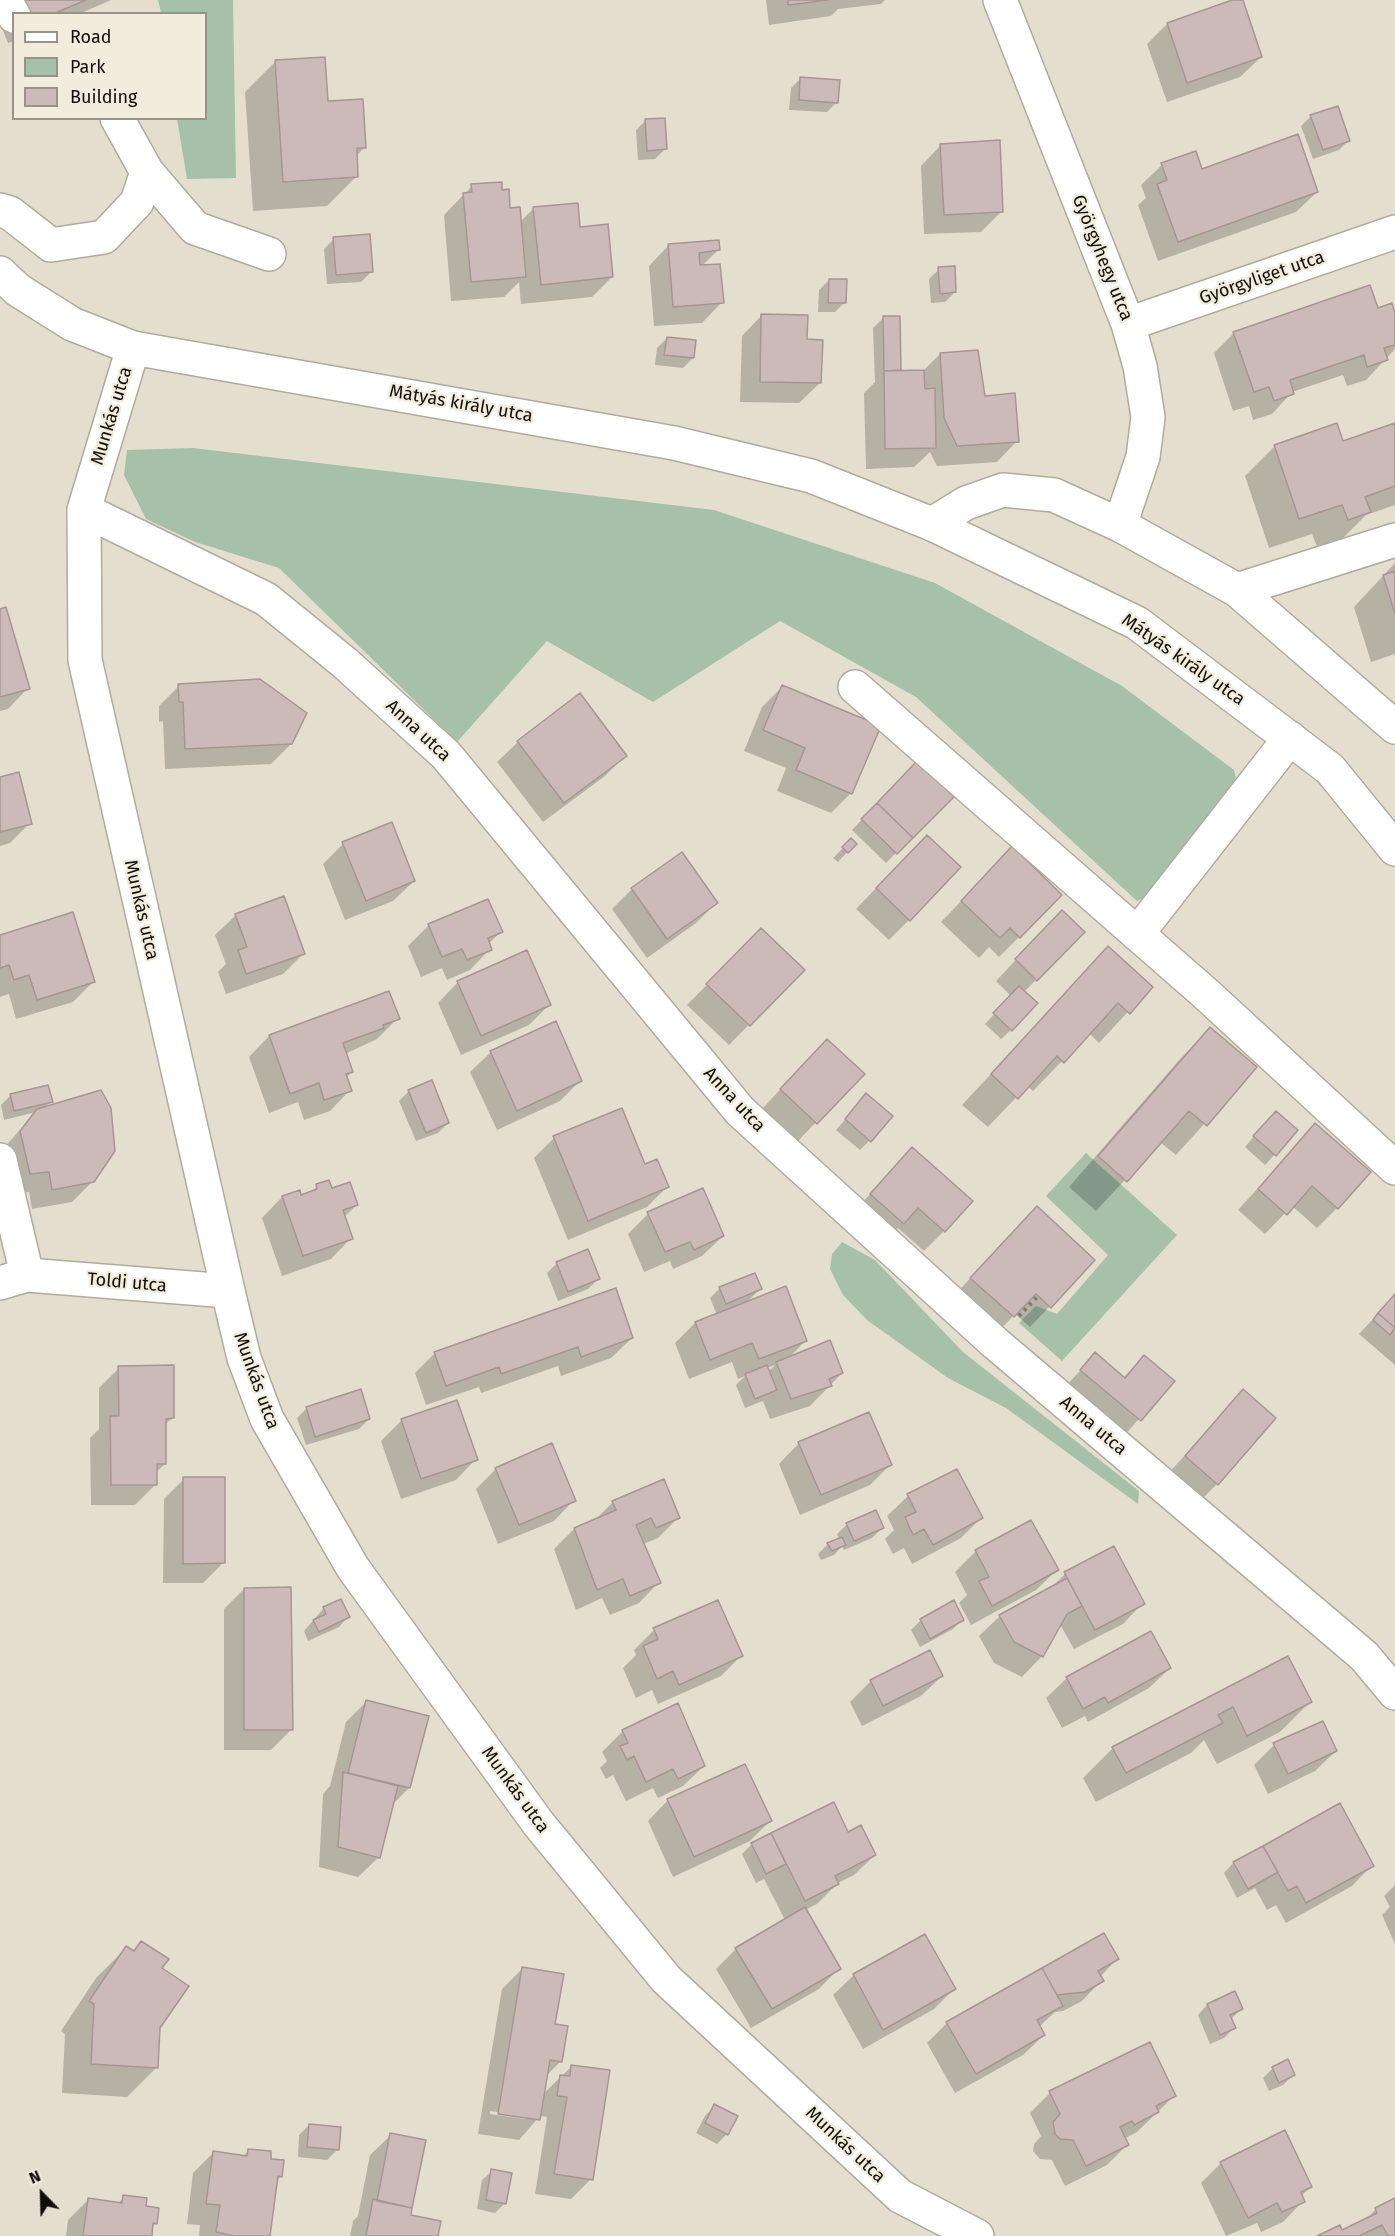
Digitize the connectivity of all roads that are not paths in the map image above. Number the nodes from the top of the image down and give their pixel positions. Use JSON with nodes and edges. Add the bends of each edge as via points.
{"nodes":[{"id":1,"x":1000,"y":0,"type":"edge"},
{"id":2,"x":118,"y":120,"type":"edge"},
{"id":3,"x":147,"y":172,"type":"junction"},
{"id":4,"x":0,"y":210,"type":"edge"},
{"id":5,"x":1395,"y":232,"type":"edge"},
{"id":6,"x":269,"y":254,"type":"dead end"},
{"id":7,"x":0,"y":273,"type":"edge"},
{"id":8,"x":1128,"y":324,"type":"junction"},
{"id":9,"x":133,"y":348,"type":"junction"},
{"id":10,"x":84,"y":510,"type":"junction"},
{"id":11,"x":932,"y":524,"type":"junction"},
{"id":12,"x":1120,"y":525,"type":"junction"},
{"id":13,"x":1395,"y":540,"type":"edge"},
{"id":14,"x":1237,"y":590,"type":"junction"},
{"id":15,"x":855,"y":687,"type":"dead end"},
{"id":16,"x":1395,"y":727,"type":"edge"},
{"id":17,"x":1290,"y":738,"type":"junction"},
{"id":18,"x":1395,"y":849,"type":"edge"},
{"id":19,"x":1137,"y":934,"type":"junction"},
{"id":20,"x":0,"y":1160,"type":"edge"},
{"id":21,"x":1395,"y":1168,"type":"edge"},
{"id":22,"x":14,"y":1279,"type":"edge"},
{"id":23,"x":228,"y":1291,"type":"junction"},
{"id":24,"x":1395,"y":1693,"type":"edge"},
{"id":25,"x":977,"y":2236,"type":"edge"}],
"edges":[{"from":1,"to":8,"type":"street","name":"Györgyhegy utca"},
{"from":2,"to":3,"type":"street"},
{"from":3,"to":4,"type":"street","via":[[137,202],[104,237],[51,245],[10,213]]},
{"from":3,"to":6,"type":"street","via":[[195,228]]},
{"from":5,"to":8,"type":"street","name":"Györgyliget utca"},
{"from":7,"to":9,"type":"street","name":"Mátyás király utca","via":[[18,290],[72,324]]},
{"from":8,"to":12,"type":"street","name":"Györgyhegy utca","via":[[1148,417],[1143,457]]},
{"from":9,"to":10,"type":"street","name":"Munkás utca"},
{"from":9,"to":11,"type":"street","name":"Mátyás király utca","via":[[674,443],[811,476]]},
{"from":10,"to":23,"type":"street","name":"Munkás utca","via":[[85,660]]},
{"from":10,"to":24,"type":"street","name":"Anna utca","via":[[266,599],[345,663],[446,754],[740,1111],[994,1342],[1364,1656]]},
{"from":11,"to":12,"type":"street","via":[[966,503],[1003,490],[1054,495]]},
{"from":11,"to":17,"type":"street","name":"Mátyás király utca","via":[[1137,623]]},
{"from":12,"to":14,"type":"street"},
{"from":13,"to":14,"type":"street"},
{"from":14,"to":16,"type":"street"},
{"from":15,"to":19,"type":"street"},
{"from":17,"to":18,"type":"street","name":"Mátyás király utca","via":[[1329,769]]},
{"from":17,"to":19,"type":"street"},
{"from":19,"to":21,"type":"street"},
{"from":20,"to":22,"type":"street","name":"Toldi utca"},
{"from":22,"to":23,"type":"street","name":"Toldi utca"},
{"from":23,"to":25,"type":"street","name":"Munkás utca","via":[[244,1358],[267,1419],[297,1474],[353,1568],[538,1823],[666,1979],[900,2196]]}]}
